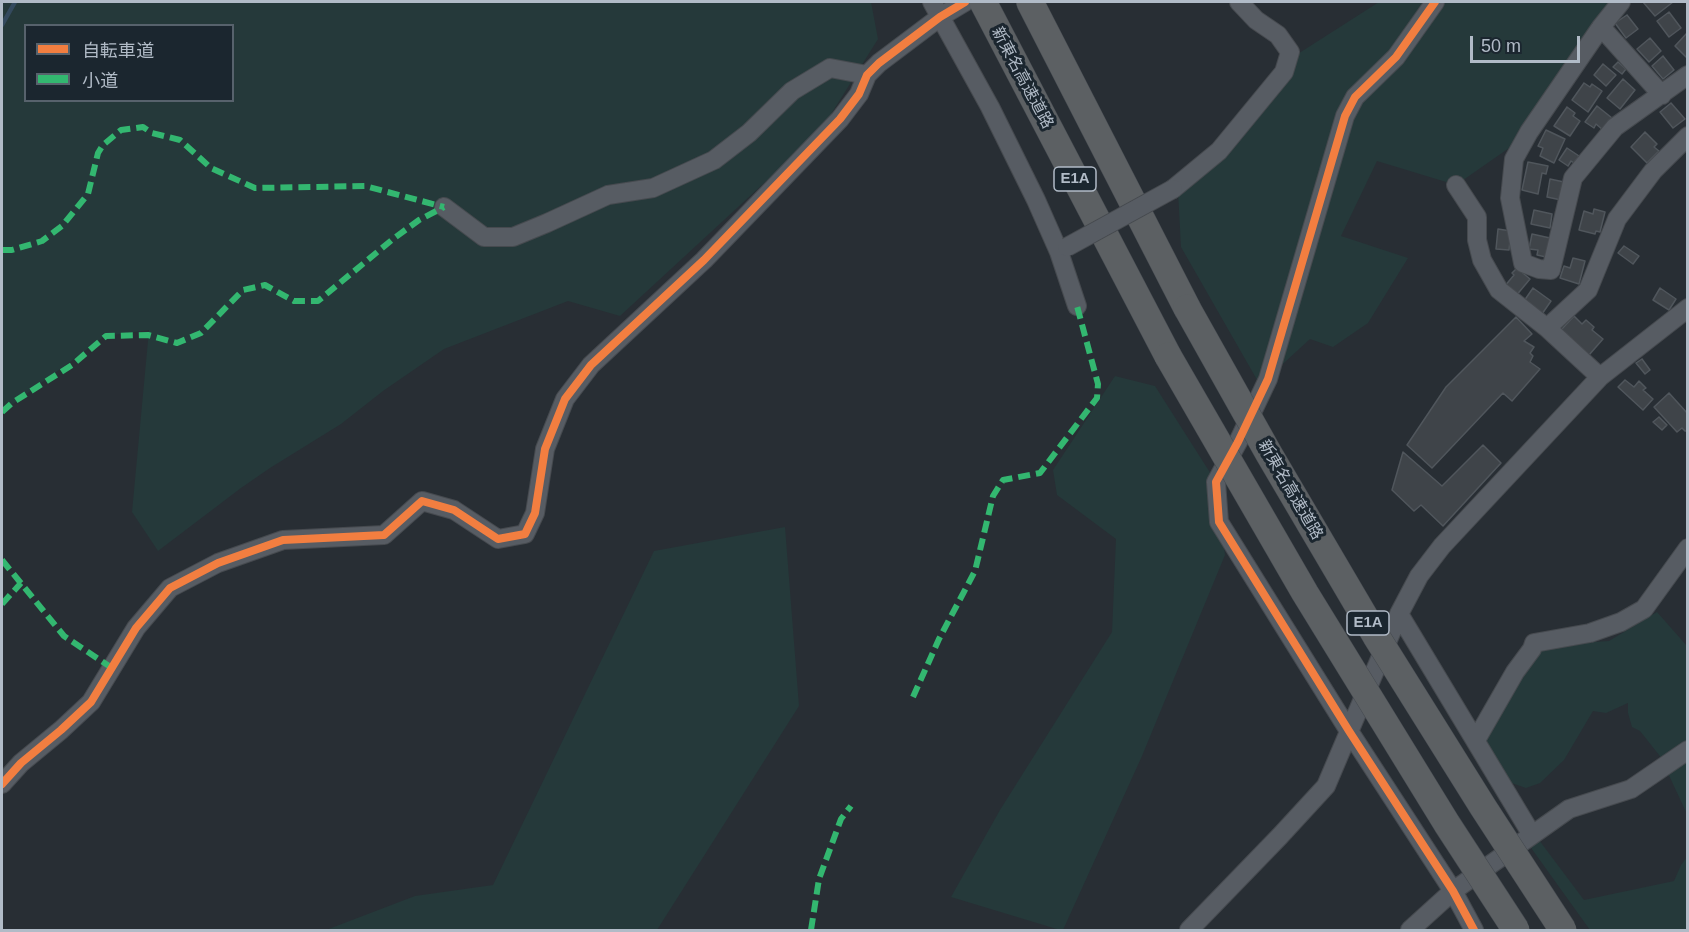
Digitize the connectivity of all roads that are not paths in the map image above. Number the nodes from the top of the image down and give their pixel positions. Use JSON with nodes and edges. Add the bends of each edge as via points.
{"nodes":[{"id":1,"x":983,"y":2,"type":"edge"},
{"id":2,"x":1030,"y":2,"type":"edge"},
{"id":3,"x":1239,"y":2,"type":"edge"},
{"id":4,"x":1435,"y":2,"type":"edge"},
{"id":5,"x":1621,"y":2,"type":"edge"},
{"id":6,"x":947,"y":8,"type":"edge"},
{"id":7,"x":1601,"y":27,"type":"junction"},
{"id":8,"x":867,"y":75,"type":"junction"},
{"id":9,"x":1688,"y":75,"type":"edge"},
{"id":10,"x":1662,"y":95,"type":"junction"},
{"id":11,"x":1688,"y":136,"type":"edge"},
{"id":12,"x":1456,"y":185,"type":"dead end"},
{"id":13,"x":444,"y":207,"type":"dead end"},
{"id":14,"x":1063,"y":250,"type":"junction"},
{"id":15,"x":1077,"y":306,"type":"dead end"},
{"id":16,"x":1688,"y":308,"type":"edge"},
{"id":17,"x":1546,"y":328,"type":"junction"},
{"id":18,"x":1600,"y":377,"type":"junction"},
{"id":19,"x":1688,"y":548,"type":"edge"},
{"id":20,"x":1399,"y":614,"type":"junction"},
{"id":21,"x":1349,"y":731,"type":"junction"},
{"id":22,"x":1476,"y":741,"type":"junction"},
{"id":23,"x":1688,"y":750,"type":"edge"},
{"id":24,"x":2,"y":784,"type":"edge"},
{"id":25,"x":1532,"y":835,"type":"junction"},
{"id":26,"x":1453,"y":891,"type":"junction"},
{"id":27,"x":1189,"y":930,"type":"edge"},
{"id":28,"x":1410,"y":930,"type":"edge"},
{"id":29,"x":1474,"y":930,"type":"edge"},
{"id":30,"x":1516,"y":930,"type":"edge"},
{"id":31,"x":1563,"y":930,"type":"edge"}],
"edges":[{"from":1,"to":30,"type":"highway","name":"新東名高速道路","number":"E1A","bridge":true,"via":[[1168,356],[1305,593]]},
{"from":2,"to":31,"type":"highway","name":"新東名高速道路","number":"E1A","bridge":true,"via":[[1187,308],[1269,454],[1376,636]]},
{"from":3,"to":14,"type":"street","bridge":true,"via":[[1278,35],[1290,52],[1284,72],[1220,151],[1173,189]]},
{"from":4,"to":21,"type":"street","via":[[1396,57],[1355,97],[1345,116],[1268,379],[1216,482],[1219,522]]},
{"from":5,"to":7,"type":"street"},
{"from":6,"to":8,"type":"street"},
{"from":6,"to":14,"type":"street","via":[[990,108]]},
{"from":7,"to":10,"type":"street"},
{"from":7,"to":10,"type":"street","via":[[1514,159],[1510,198],[1523,262],[1551,270],[1573,178],[1615,127]]},
{"from":8,"to":13,"type":"street","via":[[830,68],[792,91],[714,160],[652,188],[608,195],[513,237],[484,237]]},
{"from":8,"to":24,"type":"street","via":[[859,94],[840,118],[704,260],[591,365],[565,399],[545,449],[535,513],[525,534],[498,539],[454,510],[422,501],[384,535],[283,540],[218,562],[170,588],[136,628],[91,702],[21,762]]},
{"from":9,"to":10,"type":"street"},
{"from":11,"to":17,"type":"street","via":[[1653,171],[1617,219],[1588,290]]},
{"from":12,"to":17,"type":"street","via":[[1477,218],[1482,260],[1499,290]]},
{"from":14,"to":15,"type":"street"},
{"from":16,"to":18,"type":"street"},
{"from":17,"to":18,"type":"street"},
{"from":18,"to":20,"type":"street","via":[[1442,546],[1419,576]]},
{"from":19,"to":22,"type":"street","via":[[1644,609],[1590,633],[1534,643]]},
{"from":20,"to":21,"type":"street"},
{"from":20,"to":22,"type":"street"},
{"from":21,"to":26,"type":"street"},
{"from":21,"to":27,"type":"street","via":[[1326,786]]},
{"from":22,"to":25,"type":"street"},
{"from":23,"to":25,"type":"street","via":[[1631,789],[1569,809]]},
{"from":25,"to":26,"type":"street"},
{"from":26,"to":28,"type":"street"},
{"from":26,"to":29,"type":"street"}]}
